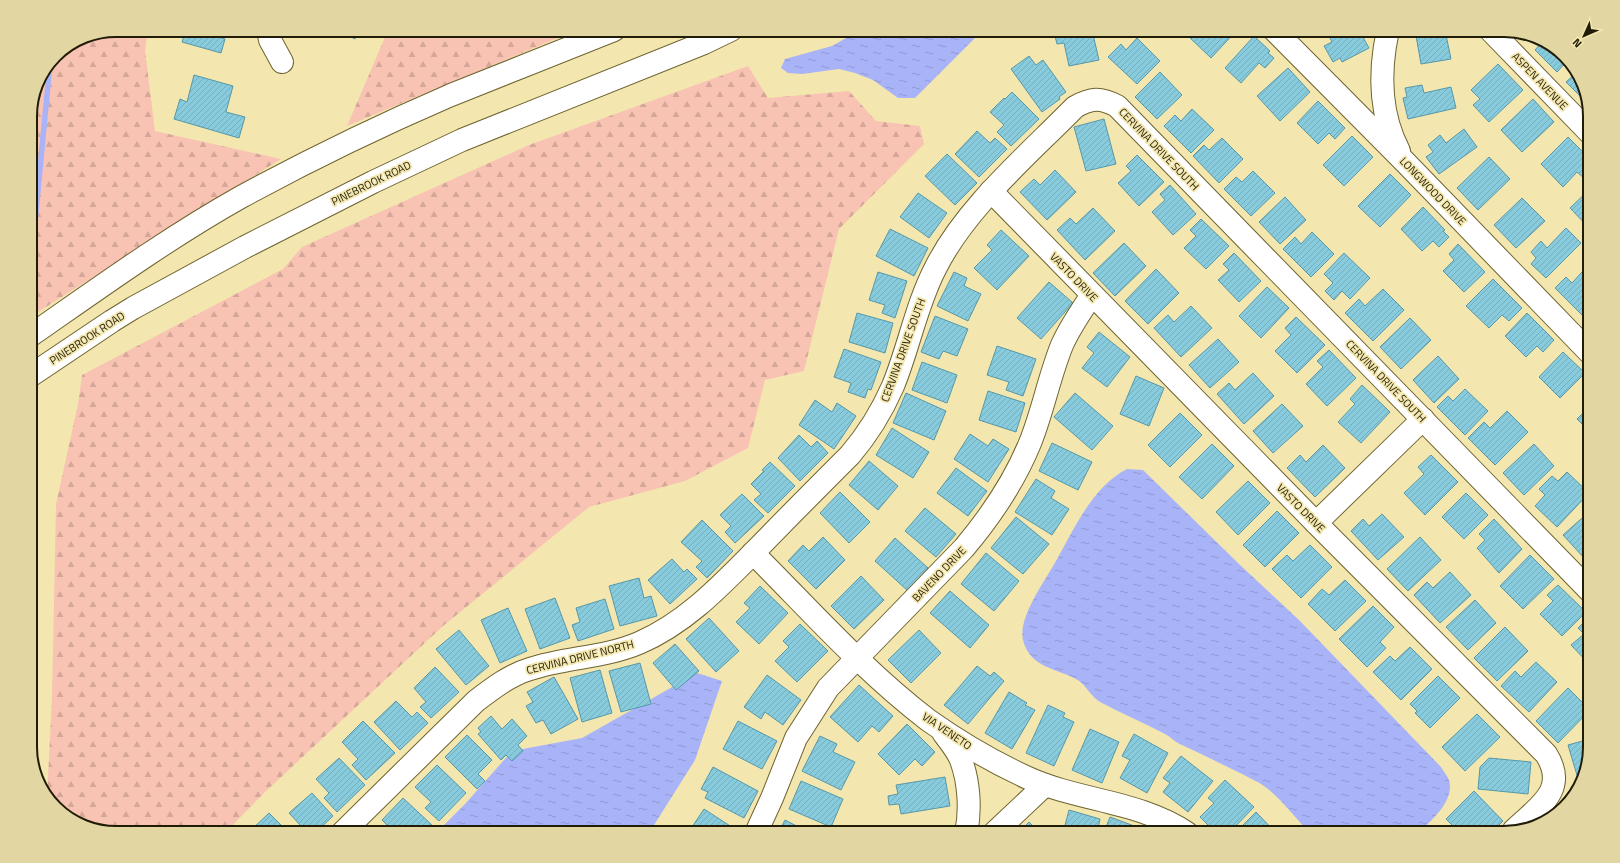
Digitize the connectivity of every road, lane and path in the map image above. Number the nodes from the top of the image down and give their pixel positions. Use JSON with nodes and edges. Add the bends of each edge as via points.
{"nodes":[{"id":1,"x":270,"y":37,"type":"edge"},
{"id":2,"x":597,"y":37,"type":"edge"},
{"id":3,"x":716,"y":37,"type":"edge"},
{"id":4,"x":1281,"y":37,"type":"edge"},
{"id":5,"x":1386,"y":37,"type":"edge"},
{"id":6,"x":1497,"y":37,"type":"edge"},
{"id":7,"x":282,"y":62,"type":"dead end"},
{"id":8,"x":1583,"y":126,"type":"edge"},
{"id":9,"x":1406,"y":163,"type":"junction"},
{"id":10,"x":991,"y":191,"type":"junction"},
{"id":11,"x":1092,"y":295,"type":"junction"},
{"id":12,"x":37,"y":331,"type":"edge"},
{"id":13,"x":1583,"y":347,"type":"edge"},
{"id":14,"x":37,"y":371,"type":"edge"},
{"id":15,"x":1423,"y":419,"type":"junction"},
{"id":16,"x":1316,"y":523,"type":"junction"},
{"id":17,"x":753,"y":553,"type":"junction"},
{"id":18,"x":1583,"y":585,"type":"edge"},
{"id":19,"x":857,"y":658,"type":"junction"},
{"id":20,"x":930,"y":721,"type":"junction"},
{"id":21,"x":1045,"y":785,"type":"junction"},
{"id":22,"x":1520,"y":824,"type":"edge"},
{"id":23,"x":349,"y":826,"type":"edge"},
{"id":24,"x":759,"y":826,"type":"edge"},
{"id":25,"x":968,"y":826,"type":"edge"},
{"id":26,"x":1001,"y":826,"type":"edge"},
{"id":27,"x":1176,"y":826,"type":"edge"}],
"edges":[{"from":1,"to":7,"type":"street"},
{"from":2,"to":12,"type":"street","via":[[450,96],[361,136],[278,178],[206,218]]},
{"from":3,"to":14,"type":"street","name":"PINEBROOK ROAD","via":[[462,140],[366,185],[133,308]]},
{"from":4,"to":9,"type":"street","name":"LONGWOOD DRIVE"},
{"from":5,"to":9,"type":"street","via":[[1381,72],[1384,108],[1395,143]]},
{"from":6,"to":8,"type":"street","name":"ASPEN AVENUE"},
{"from":9,"to":13,"type":"street","name":"LONGWOOD DRIVE"},
{"from":10,"to":11,"type":"street","name":"VASTO DRIVE"},
{"from":10,"to":15,"type":"street","name":"CERVINA DRIVE SOUTH","via":[[1075,107],[1094,99],[1107,100],[1117,106]]},
{"from":10,"to":17,"type":"street","name":"CERVINA DRIVE SOUTH","via":[[950,242],[935,268],[893,385],[876,420],[850,455]]},
{"from":11,"to":16,"type":"street","name":"VASTO DRIVE"},
{"from":11,"to":19,"type":"street","name":"BAVENO DRIVE","via":[[1063,343],[1030,444],[1000,501],[964,548]]},
{"from":15,"to":16,"type":"street"},
{"from":15,"to":18,"type":"street","name":"CERVINA DRIVE SOUTH"},
{"from":16,"to":22,"type":"street","name":"VASTO DRIVE","via":[[1546,754],[1553,764],[1556,776],[1554,788]]},
{"from":17,"to":19,"type":"street","name":"VIA VENETO"},
{"from":17,"to":23,"type":"street","name":"CERVINA DRIVE NORTH","via":[[696,608],[657,634],[620,649],[529,669],[493,688],[476,701]]},
{"from":19,"to":20,"type":"street","name":"VIA VENETO"},
{"from":19,"to":24,"type":"street","name":"BAVENO DRIVE","via":[[828,688],[796,738]]},
{"from":20,"to":21,"type":"street","name":"VIA VENETO","via":[[1002,765]]},
{"from":20,"to":25,"type":"street","via":[[944,733],[964,769],[968,794]]},
{"from":21,"to":26,"type":"street"},
{"from":21,"to":27,"type":"street","name":"VIA VENETO","via":[[1156,816]]}]}
